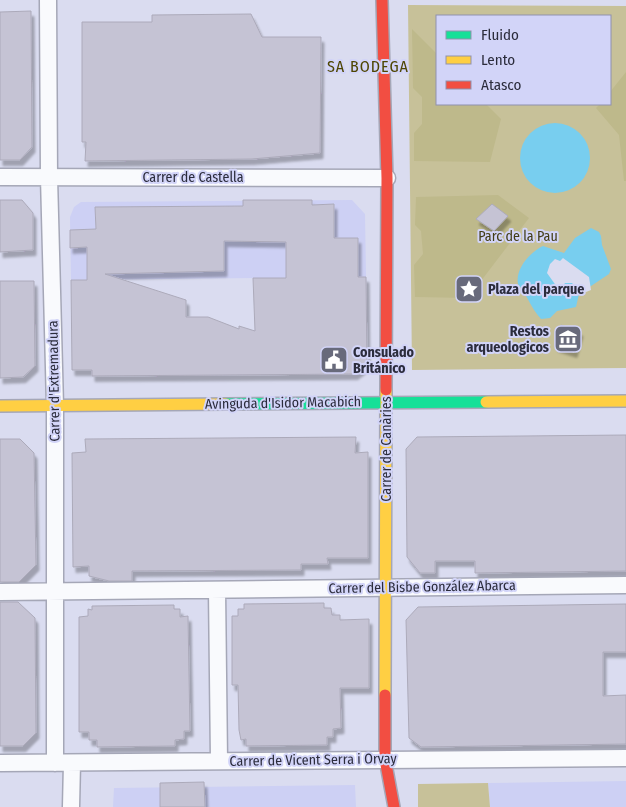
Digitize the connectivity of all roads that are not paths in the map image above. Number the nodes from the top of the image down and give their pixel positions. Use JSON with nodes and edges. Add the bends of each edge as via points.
{"nodes":[{"id":1,"x":48,"y":0,"type":"edge"},
{"id":2,"x":382,"y":0,"type":"edge"},
{"id":3,"x":49,"y":177,"type":"junction"},
{"id":4,"x":0,"y":178,"type":"edge"},
{"id":5,"x":387,"y":178,"type":"junction"},
{"id":6,"x":626,"y":401,"type":"edge"},
{"id":7,"x":386,"y":402,"type":"junction"},
{"id":8,"x":0,"y":406,"type":"edge"},
{"id":9,"x":55,"y":406,"type":"junction"},
{"id":10,"x":626,"y":585,"type":"edge"},
{"id":11,"x":386,"y":588,"type":"junction"},
{"id":12,"x":217,"y":590,"type":"junction"},
{"id":13,"x":54,"y":591,"type":"junction"},
{"id":14,"x":0,"y":592,"type":"edge"},
{"id":15,"x":626,"y":758,"type":"edge"},
{"id":16,"x":385,"y":760,"type":"junction"},
{"id":17,"x":219,"y":761,"type":"junction"},
{"id":18,"x":0,"y":763,"type":"edge"},
{"id":19,"x":63,"y":763,"type":"junction"},
{"id":20,"x":72,"y":807,"type":"edge"},
{"id":21,"x":394,"y":807,"type":"edge"}],
"edges":[{"from":1,"to":3,"type":"street","name":"Carrer d'Extremadura"},
{"from":2,"to":5,"type":"street","name":"Carrer de Canàries"},
{"from":3,"to":4,"type":"street","name":"Carrer de Castella"},
{"from":3,"to":5,"type":"street","name":"Carrer de Castella"},
{"from":3,"to":9,"type":"street","name":"Carrer d'Extremadura"},
{"from":5,"to":7,"type":"street","name":"Carrer de Canàries"},
{"from":6,"to":7,"type":"street","name":"Avinguda d'Isidor Macabich"},
{"from":7,"to":9,"type":"street","name":"Avinguda d'Isidor Macabich"},
{"from":7,"to":11,"type":"street","name":"Carrer de Canàries"},
{"from":8,"to":9,"type":"street","name":"Avinguda d'Isidor Macabich"},
{"from":9,"to":13,"type":"street","name":"Carrer d'Extremadura"},
{"from":10,"to":11,"type":"street","name":"Carrer del Bisbe González Abarca"},
{"from":11,"to":12,"type":"street","name":"Carrer del Bisbe González Abarca"},
{"from":11,"to":16,"type":"street","name":"Carrer de Canàries"},
{"from":12,"to":13,"type":"street","name":"Carrer del Bisbe González Abarca"},
{"from":12,"to":17,"type":"street"},
{"from":13,"to":14,"type":"street","name":"Carrer del Bisbe González Abarca"},
{"from":13,"to":19,"type":"street","name":"Carrer d'Extremadura"},
{"from":15,"to":16,"type":"street","name":"Carrer de Vicent Serra i Orvay"},
{"from":16,"to":17,"type":"street","name":"Carrer de Vicent Serra i Orvay"},
{"from":16,"to":21,"type":"street","name":"Carrer de Canàries"},
{"from":17,"to":19,"type":"street","name":"Carrer de Vicent Serra i Orvay"},
{"from":18,"to":19,"type":"street","name":"Carrer de Vicent Serra i Orvay"},
{"from":19,"to":20,"type":"street","name":"Carrer d'Extremadura"}]}
